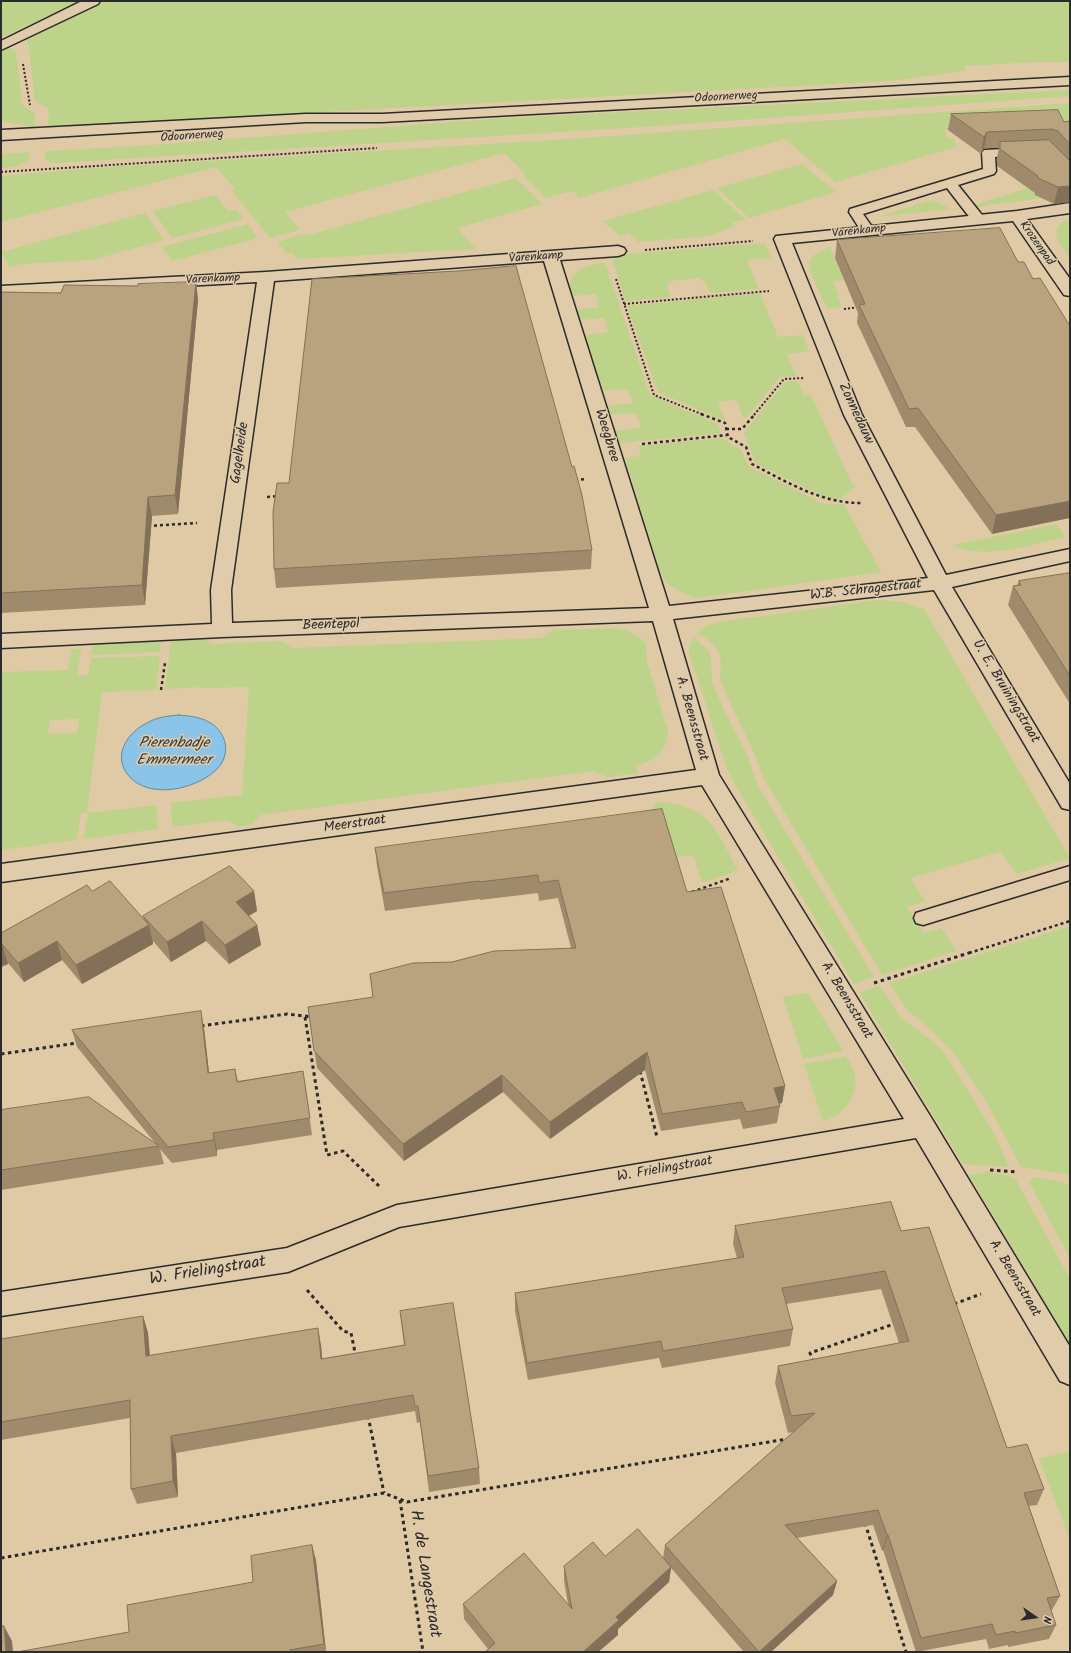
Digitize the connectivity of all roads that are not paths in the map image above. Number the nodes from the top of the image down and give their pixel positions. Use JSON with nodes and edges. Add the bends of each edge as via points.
{"nodes":[{"id":1,"x":93,"y":1,"type":"edge"},
{"id":2,"x":1,"y":46,"type":"edge"},
{"id":3,"x":1070,"y":81,"type":"edge"},
{"id":4,"x":382,"y":118,"type":"junction"},
{"id":5,"x":1,"y":135,"type":"edge"},
{"id":6,"x":1,"y":146,"type":"edge"},
{"id":7,"x":1034,"y":152,"type":"edge"},
{"id":8,"x":950,"y":183,"type":"junction"},
{"id":9,"x":1070,"y":208,"type":"edge"},
{"id":10,"x":1017,"y":216,"type":"junction"},
{"id":11,"x":979,"y":220,"type":"junction"},
{"id":12,"x":868,"y":231,"type":"junction"},
{"id":13,"x":782,"y":239,"type":"joint"},
{"id":14,"x":613,"y":252,"type":"road end"},
{"id":15,"x":551,"y":257,"type":"junction"},
{"id":16,"x":266,"y":277,"type":"junction"},
{"id":17,"x":1070,"y":291,"type":"edge"},
{"id":18,"x":1,"y":292,"type":"edge"},
{"id":19,"x":1070,"y":554,"type":"edge"},
{"id":20,"x":940,"y":583,"type":"junction"},
{"id":21,"x":661,"y":614,"type":"junction"},
{"id":22,"x":222,"y":630,"type":"junction"},
{"id":23,"x":1,"y":640,"type":"edge"},
{"id":24,"x":708,"y":776,"type":"junction"},
{"id":25,"x":1070,"y":802,"type":"edge"},
{"id":26,"x":1,"y":873,"type":"edge"},
{"id":27,"x":1070,"y":873,"type":"edge"},
{"id":28,"x":923,"y":918,"type":"dead end"},
{"id":29,"x":922,"y":1126,"type":"junction"},
{"id":30,"x":1,"y":1304,"type":"edge"},
{"id":31,"x":1070,"y":1372,"type":"edge"}],
"edges":[{"from":1,"to":2,"type":"street"},
{"from":3,"to":4,"type":"street","name":"Odoornerweg","via":[[864,90]]},
{"from":4,"to":5,"type":"street","name":"Odoornerweg","via":[[306,118]]},
{"from":4,"to":6,"type":"street","name":"Odoornerweg","via":[[308,129],[140,141]]},
{"from":7,"to":8,"type":"lane","via":[[988,153],[990,171]]},
{"from":8,"to":11,"type":"lane"},
{"from":8,"to":12,"type":"lane","via":[[855,212]]},
{"from":9,"to":10,"type":"street","name":"Varenkamp"},
{"from":10,"to":11,"type":"street","name":"Varenkamp"},
{"from":10,"to":17,"type":"street","name":"Krozenpad"},
{"from":11,"to":12,"type":"street","name":"Varenkamp"},
{"from":12,"to":13,"type":"street","name":"Varenkamp"},
{"from":13,"to":20,"type":"street","name":"Zonnedauw","via":[[853,415]]},
{"from":14,"to":15,"type":"street","name":"Varenkamp"},
{"from":15,"to":16,"type":"street","name":"Varenkamp"},
{"from":15,"to":21,"type":"street","name":"Weegbree"},
{"from":16,"to":18,"type":"street","name":"Varenkamp"},
{"from":16,"to":22,"type":"street","name":"Gagelheide","via":[[221,590]]},
{"from":19,"to":20,"type":"street","name":"W.B. Schragestraat"},
{"from":20,"to":21,"type":"street","name":"W.B. Schragestraat"},
{"from":20,"to":25,"type":"street","name":"U. E. Bruiningstraat"},
{"from":21,"to":22,"type":"street","name":"Beentepol"},
{"from":21,"to":24,"type":"street","name":"A. Beensstraat"},
{"from":22,"to":23,"type":"street","name":"Beentepol"},
{"from":24,"to":26,"type":"street","name":"Meerstraat"},
{"from":24,"to":29,"type":"street","name":"A. Beensstraat"},
{"from":27,"to":28,"type":"lane"},
{"from":29,"to":30,"type":"street","name":"W. Frielingstraat","via":[[396,1216],[288,1260]]},
{"from":29,"to":31,"type":"street","name":"A. Beensstraat"}]}
